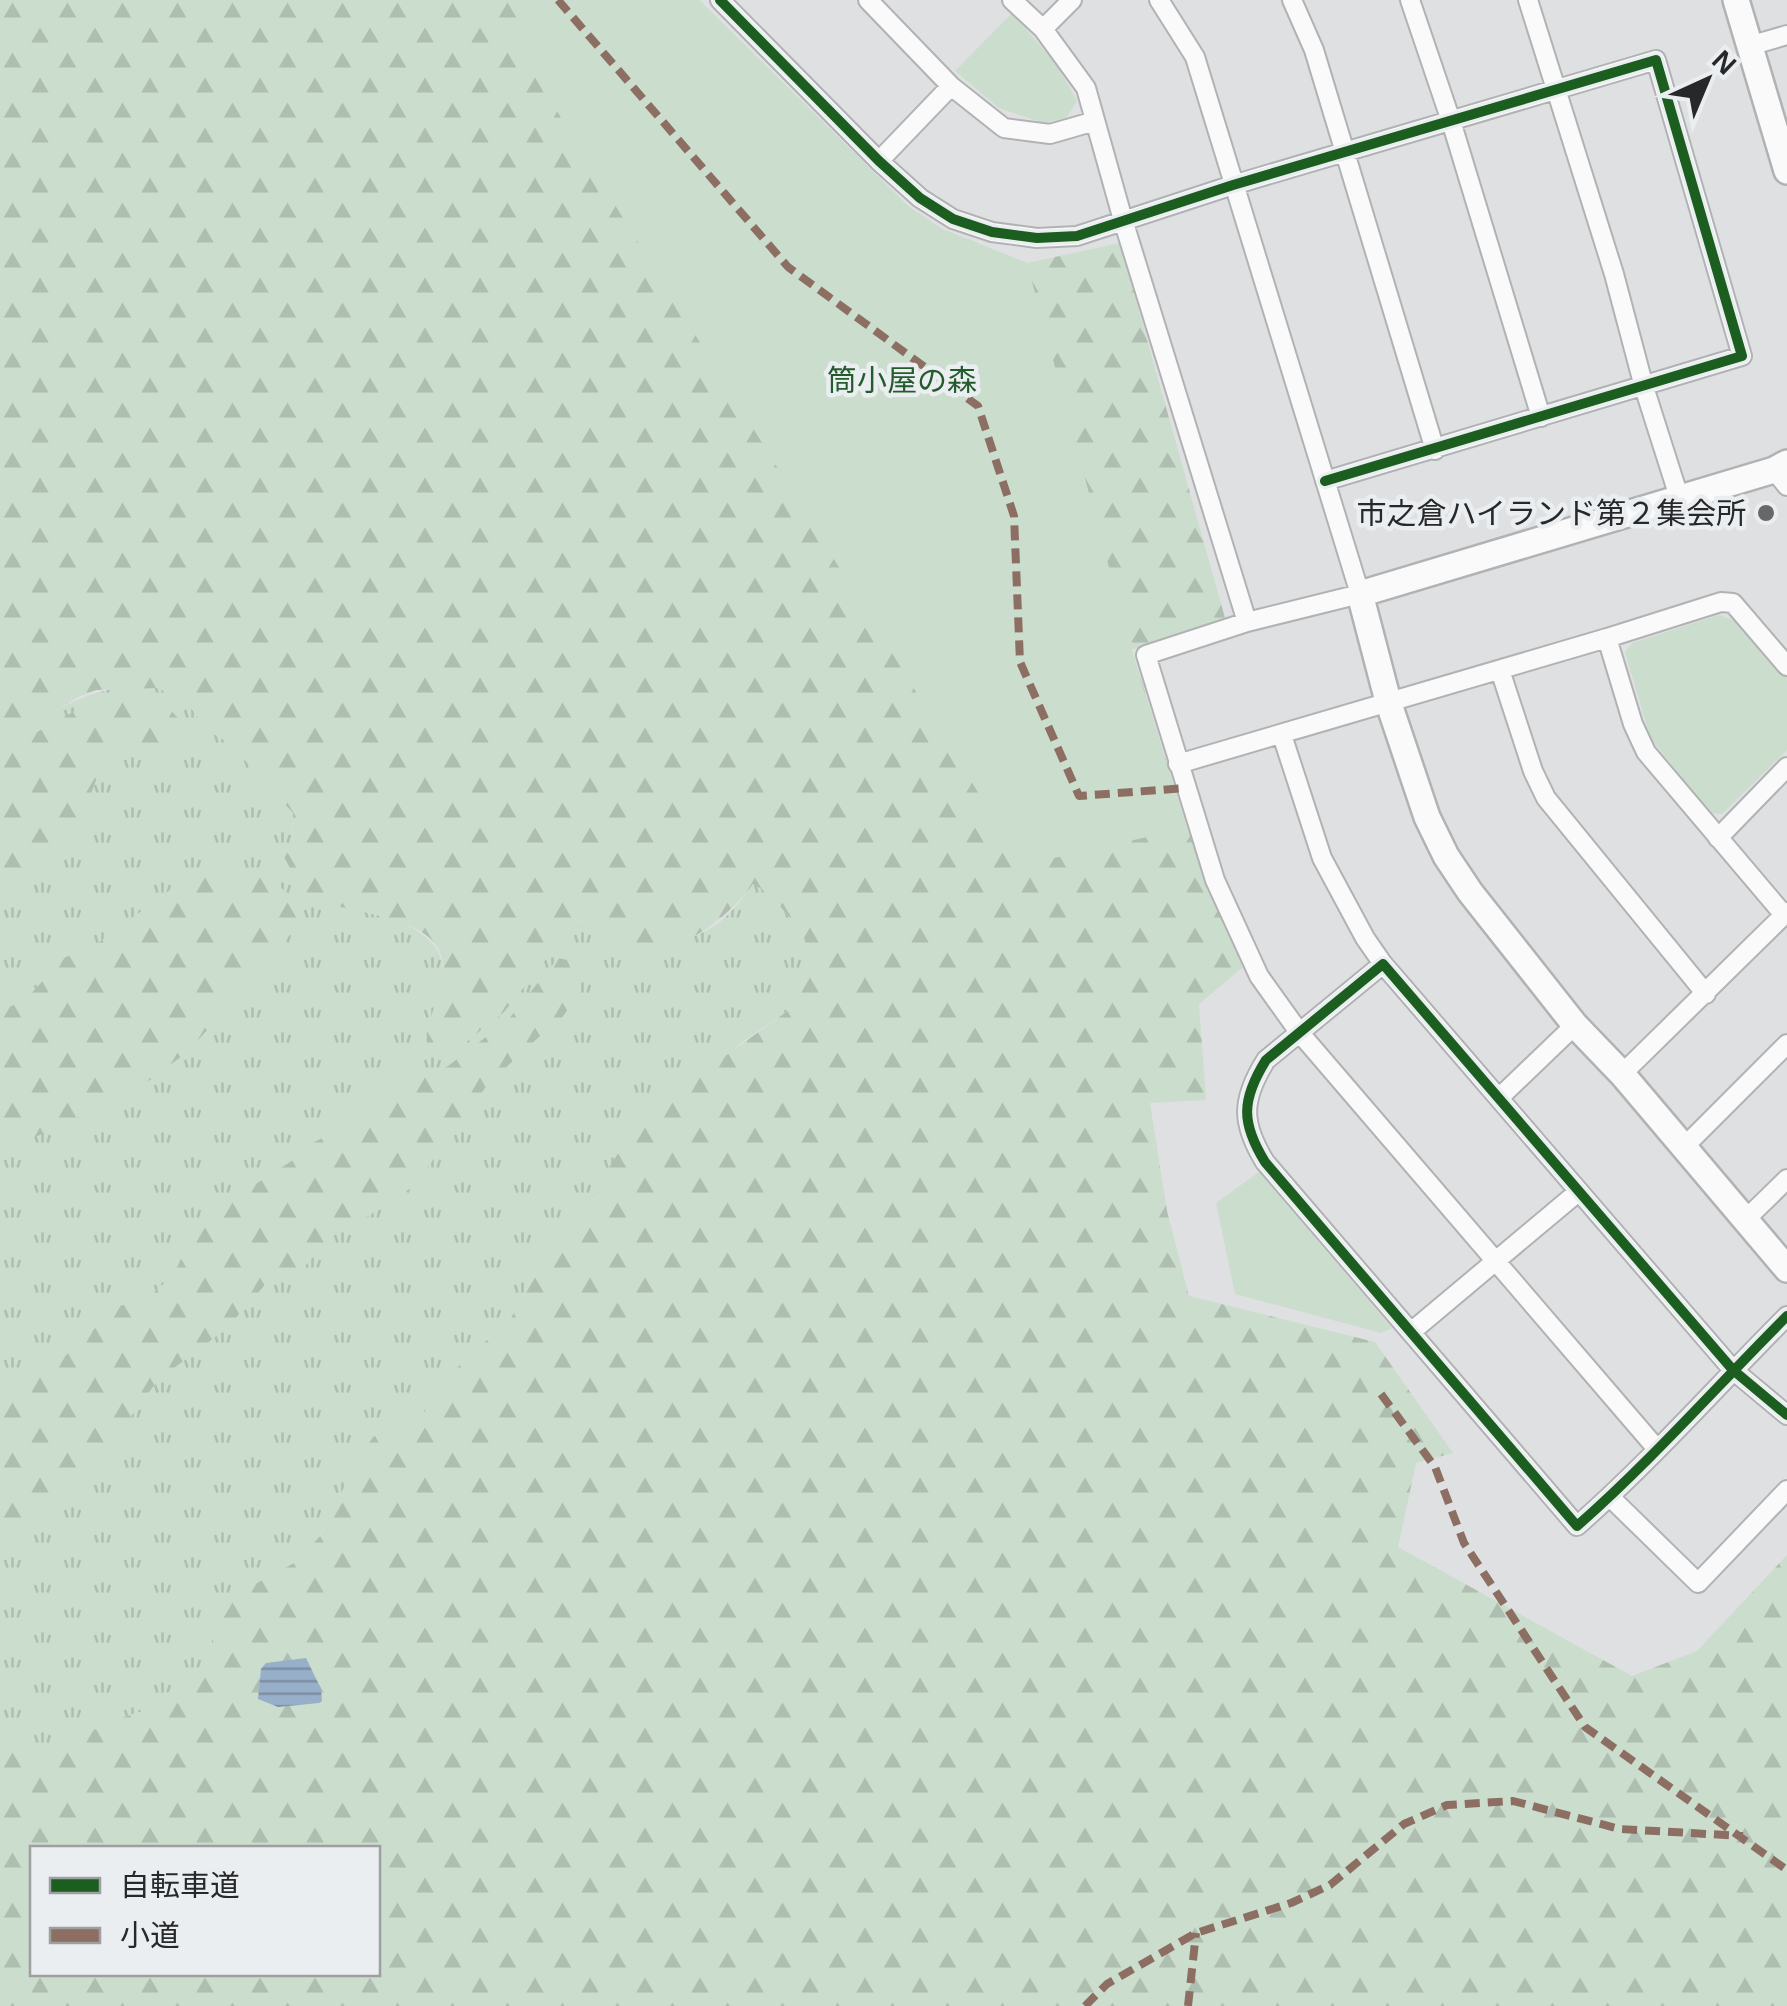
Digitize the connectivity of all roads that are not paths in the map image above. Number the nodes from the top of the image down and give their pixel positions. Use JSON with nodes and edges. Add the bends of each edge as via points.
{"nodes":[{"id":1,"x":720,"y":0,"type":"edge"},
{"id":2,"x":868,"y":0,"type":"edge"},
{"id":3,"x":1012,"y":0,"type":"edge"},
{"id":4,"x":1072,"y":0,"type":"edge"},
{"id":5,"x":1159,"y":0,"type":"edge"},
{"id":6,"x":1292,"y":0,"type":"edge"},
{"id":7,"x":1410,"y":0,"type":"edge"},
{"id":8,"x":1528,"y":0,"type":"edge"},
{"id":9,"x":1736,"y":0,"type":"edge"},
{"id":10,"x":1043,"y":29,"type":"junction"},
{"id":11,"x":1787,"y":34,"type":"edge"},
{"id":12,"x":1749,"y":46,"type":"junction"},
{"id":13,"x":951,"y":86,"type":"junction"},
{"id":14,"x":1556,"y":88,"type":"junction"},
{"id":15,"x":1095,"y":120,"type":"junction"},
{"id":16,"x":1450,"y":121,"type":"junction"},
{"id":17,"x":1343,"y":155,"type":"junction"},
{"id":18,"x":879,"y":162,"type":"junction"},
{"id":19,"x":1787,"y":171,"type":"edge"},
{"id":20,"x":1233,"y":185,"type":"junction"},
{"id":21,"x":1123,"y":220,"type":"junction"},
{"id":22,"x":1644,"y":387,"type":"junction"},
{"id":23,"x":1541,"y":417,"type":"junction"},
{"id":24,"x":1435,"y":450,"type":"junction"},
{"id":25,"x":1782,"y":473,"type":"edge"},
{"id":26,"x":1326,"y":481,"type":"junction"},
{"id":27,"x":1679,"y":497,"type":"junction"},
{"id":28,"x":1360,"y":594,"type":"junction"},
{"id":29,"x":1247,"y":622,"type":"junction"},
{"id":30,"x":1606,"y":638,"type":"junction"},
{"id":31,"x":1787,"y":666,"type":"edge"},
{"id":32,"x":1500,"y":670,"type":"junction"},
{"id":33,"x":1388,"y":701,"type":"junction"},
{"id":34,"x":1282,"y":735,"type":"junction"},
{"id":35,"x":1178,"y":764,"type":"junction"},
{"id":36,"x":1787,"y":767,"type":"edge"},
{"id":37,"x":1718,"y":838,"type":"junction"},
{"id":38,"x":1785,"y":913,"type":"edge"},
{"id":39,"x":1383,"y":964,"type":"junction"},
{"id":40,"x":1706,"y":994,"type":"junction"},
{"id":41,"x":1576,"y":1025,"type":"junction"},
{"id":42,"x":1299,"y":1032,"type":"junction"},
{"id":43,"x":1787,"y":1044,"type":"edge"},
{"id":44,"x":1622,"y":1074,"type":"junction"},
{"id":45,"x":1500,"y":1097,"type":"junction"},
{"id":46,"x":1684,"y":1147,"type":"junction"},
{"id":47,"x":1787,"y":1179,"type":"edge"},
{"id":48,"x":1578,"y":1192,"type":"junction"},
{"id":49,"x":1745,"y":1220,"type":"junction"},
{"id":50,"x":1495,"y":1263,"type":"junction"},
{"id":51,"x":1787,"y":1269,"type":"edge"},
{"id":52,"x":1787,"y":1316,"type":"edge"},
{"id":53,"x":1411,"y":1332,"type":"junction"},
{"id":54,"x":1733,"y":1370,"type":"junction"},
{"id":55,"x":1787,"y":1415,"type":"edge"},
{"id":56,"x":1656,"y":1449,"type":"junction"},
{"id":57,"x":1787,"y":1490,"type":"edge"},
{"id":58,"x":1610,"y":1497,"type":"junction"}],
"edges":[{"from":1,"to":18,"type":"street"},
{"from":2,"to":13,"type":"street"},
{"from":3,"to":10,"type":"street"},
{"from":4,"to":10,"type":"street"},
{"from":5,"to":20,"type":"street","via":[[1195,57]]},
{"from":6,"to":17,"type":"street","via":[[1314,50]]},
{"from":7,"to":16,"type":"street"},
{"from":8,"to":14,"type":"street"},
{"from":9,"to":12,"type":"street"},
{"from":10,"to":15,"type":"street","via":[[1086,88]]},
{"from":11,"to":12,"type":"street"},
{"from":12,"to":19,"type":"street"},
{"from":13,"to":15,"type":"street","via":[[1004,128],[1050,134]]},
{"from":13,"to":18,"type":"street"},
{"from":14,"to":16,"type":"street"},
{"from":14,"to":22,"type":"street"},
{"from":14,"to":22,"type":"street","via":[[1656,60],[1742,356]]},
{"from":15,"to":21,"type":"street"},
{"from":16,"to":17,"type":"street"},
{"from":16,"to":23,"type":"street"},
{"from":17,"to":20,"type":"street"},
{"from":17,"to":24,"type":"street"},
{"from":18,"to":21,"type":"street","via":[[953,219],[992,232],[1076,236]]},
{"from":20,"to":21,"type":"street"},
{"from":20,"to":26,"type":"street"},
{"from":21,"to":29,"type":"street"},
{"from":22,"to":23,"type":"street"},
{"from":22,"to":27,"type":"street"},
{"from":23,"to":24,"type":"street"},
{"from":24,"to":26,"type":"street"},
{"from":25,"to":27,"type":"street"},
{"from":26,"to":28,"type":"street"},
{"from":27,"to":28,"type":"street"},
{"from":28,"to":29,"type":"street"},
{"from":28,"to":33,"type":"street"},
{"from":29,"to":35,"type":"street","via":[[1146,655]]},
{"from":30,"to":31,"type":"street","via":[[1721,602],[1733,604]]},
{"from":30,"to":32,"type":"street"},
{"from":30,"to":37,"type":"street","via":[[1646,752]]},
{"from":32,"to":33,"type":"street"},
{"from":32,"to":40,"type":"street","via":[[1546,798]]},
{"from":33,"to":34,"type":"street"},
{"from":33,"to":41,"type":"street","via":[[1446,856]]},
{"from":34,"to":35,"type":"street"},
{"from":34,"to":39,"type":"street","via":[[1322,858]]},
{"from":35,"to":42,"type":"street","via":[[1238,933]]},
{"from":36,"to":37,"type":"street"},
{"from":37,"to":38,"type":"street"},
{"from":38,"to":40,"type":"street"},
{"from":39,"to":42,"type":"street"},
{"from":39,"to":45,"type":"street"},
{"from":40,"to":44,"type":"street"},
{"from":41,"to":44,"type":"street"},
{"from":41,"to":45,"type":"street"},
{"from":42,"to":50,"type":"street"},
{"from":42,"to":53,"type":"street","via":[[1253,1080],[1248,1132],[1265,1162]]},
{"from":43,"to":46,"type":"street"},
{"from":44,"to":46,"type":"street"},
{"from":45,"to":48,"type":"street"},
{"from":46,"to":49,"type":"street"},
{"from":47,"to":49,"type":"street"},
{"from":48,"to":50,"type":"street"},
{"from":48,"to":54,"type":"street"},
{"from":49,"to":51,"type":"street"},
{"from":50,"to":53,"type":"street"},
{"from":50,"to":56,"type":"street"},
{"from":52,"to":54,"type":"street"},
{"from":53,"to":58,"type":"street","via":[[1577,1526]]},
{"from":54,"to":55,"type":"street"},
{"from":54,"to":56,"type":"street"},
{"from":56,"to":58,"type":"street"},
{"from":57,"to":58,"type":"street","via":[[1698,1583]]}]}
